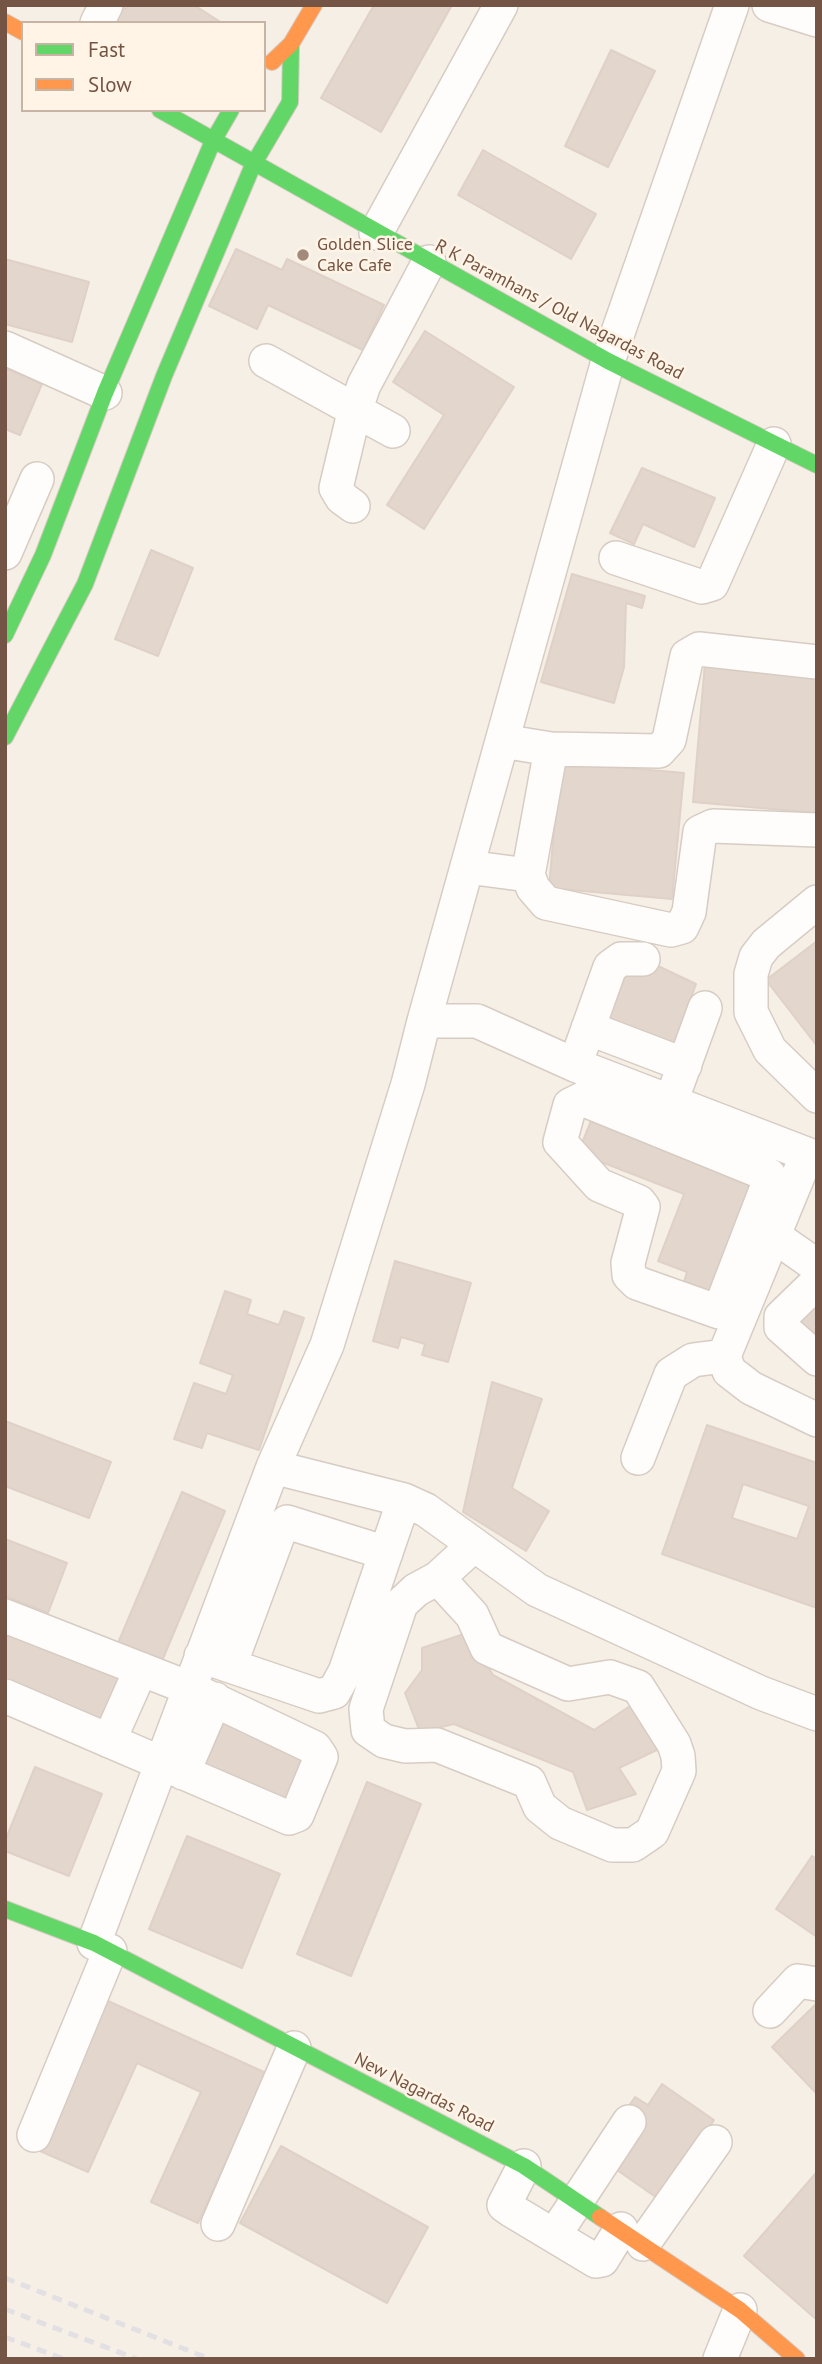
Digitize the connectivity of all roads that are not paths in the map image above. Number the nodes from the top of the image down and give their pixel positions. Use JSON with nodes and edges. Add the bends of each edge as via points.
{"nodes":[{"id":1,"x":106,"y":5,"type":"edge"},
{"id":2,"x":314,"y":5,"type":"edge"},
{"id":3,"x":501,"y":5,"type":"edge"},
{"id":4,"x":732,"y":5,"type":"edge"},
{"id":5,"x":746,"y":5,"type":"edge"},
{"id":6,"x":769,"y":6,"type":"edge"},
{"id":7,"x":817,"y":20,"type":"edge"},
{"id":8,"x":98,"y":21,"type":"edge"},
{"id":9,"x":5,"y":22,"type":"edge"},
{"id":10,"x":21,"y":31,"type":"edge"},
{"id":11,"x":291,"y":44,"type":"junction"},
{"id":12,"x":266,"y":66,"type":"edge"},
{"id":13,"x":163,"y":112,"type":"edge"},
{"id":14,"x":230,"y":112,"type":"edge"},
{"id":15,"x":213,"y":141,"type":"junction"},
{"id":16,"x":253,"y":165,"type":"junction"},
{"id":17,"x":376,"y":233,"type":"junction"},
{"id":18,"x":429,"y":262,"type":"junction"},
{"id":19,"x":5,"y":348,"type":"edge"},
{"id":20,"x":266,"y":361,"type":"dead end"},
{"id":21,"x":608,"y":361,"type":"junction"},
{"id":22,"x":105,"y":393,"type":"junction"},
{"id":23,"x":355,"y":411,"type":"junction"},
{"id":24,"x":393,"y":431,"type":"dead end"},
{"id":25,"x":774,"y":444,"type":"junction"},
{"id":26,"x":817,"y":465,"type":"edge"},
{"id":27,"x":37,"y":479,"type":"dead end"},
{"id":28,"x":353,"y":506,"type":"dead end"},
{"id":29,"x":8,"y":547,"type":"edge"},
{"id":30,"x":43,"y":555,"type":"junction"},
{"id":31,"x":616,"y":558,"type":"dead end"},
{"id":32,"x":5,"y":635,"type":"edge"},
{"id":33,"x":817,"y":662,"type":"edge"},
{"id":34,"x":5,"y":737,"type":"edge"},
{"id":35,"x":502,"y":741,"type":"junction"},
{"id":36,"x":551,"y":749,"type":"junction"},
{"id":37,"x":817,"y":830,"type":"edge"},
{"id":38,"x":467,"y":867,"type":"junction"},
{"id":39,"x":528,"y":875,"type":"junction"},
{"id":40,"x":817,"y":902,"type":"edge"},
{"id":41,"x":643,"y":959,"type":"dead end"},
{"id":42,"x":705,"y":1008,"type":"dead end"},
{"id":43,"x":424,"y":1021,"type":"junction"},
{"id":44,"x":588,"y":1028,"type":"junction"},
{"id":45,"x":575,"y":1065,"type":"junction"},
{"id":46,"x":685,"y":1065,"type":"junction"},
{"id":47,"x":817,"y":1096,"type":"edge"},
{"id":48,"x":675,"y":1116,"type":"junction"},
{"id":49,"x":752,"y":1151,"type":"junction"},
{"id":50,"x":811,"y":1158,"type":"edge"},
{"id":51,"x":774,"y":1236,"type":"junction"},
{"id":52,"x":817,"y":1266,"type":"edge"},
{"id":53,"x":817,"y":1282,"type":"edge"},
{"id":54,"x":724,"y":1356,"type":"junction"},
{"id":55,"x":817,"y":1359,"type":"edge"},
{"id":56,"x":817,"y":1420,"type":"edge"},
{"id":57,"x":638,"y":1458,"type":"dead end"},
{"id":58,"x":273,"y":1467,"type":"junction"},
{"id":59,"x":404,"y":1500,"type":"junction"},
{"id":60,"x":474,"y":1545,"type":"junction"},
{"id":61,"x":386,"y":1553,"type":"junction"},
{"id":62,"x":438,"y":1577,"type":"junction"},
{"id":63,"x":5,"y":1616,"type":"edge"},
{"id":64,"x":657,"y":1645,"type":"junction"},
{"id":65,"x":216,"y":1660,"type":"junction"},
{"id":66,"x":141,"y":1669,"type":"junction"},
{"id":67,"x":638,"y":1687,"type":"junction"},
{"id":68,"x":202,"y":1694,"type":"junction"},
{"id":69,"x":5,"y":1696,"type":"edge"},
{"id":70,"x":816,"y":1712,"type":"edge"},
{"id":71,"x":109,"y":1741,"type":"junction"},
{"id":72,"x":172,"y":1769,"type":"junction"},
{"id":73,"x":5,"y":1909,"type":"edge"},
{"id":74,"x":102,"y":1947,"type":"junction"},
{"id":75,"x":817,"y":1984,"type":"edge"},
{"id":76,"x":769,"y":2011,"type":"dead end"},
{"id":77,"x":295,"y":2048,"type":"junction"},
{"id":78,"x":629,"y":2122,"type":"dead end"},
{"id":79,"x":34,"y":2135,"type":"dead end"},
{"id":80,"x":715,"y":2142,"type":"dead end"},
{"id":81,"x":524,"y":2166,"type":"junction"},
{"id":82,"x":584,"y":2205,"type":"junction"},
{"id":83,"x":218,"y":2224,"type":"dead end"},
{"id":84,"x":632,"y":2236,"type":"junction"},
{"id":85,"x":562,"y":2241,"type":"junction"},
{"id":86,"x":740,"y":2310,"type":"junction"},
{"id":87,"x":720,"y":2359,"type":"edge"},
{"id":88,"x":797,"y":2359,"type":"edge"}],
"edges":[{"from":1,"to":8,"type":"street"},
{"from":2,"to":11,"type":"main road"},
{"from":3,"to":17,"type":"street"},
{"from":4,"to":21,"type":"street"},
{"from":5,"to":6,"type":"street","via":[[757,9]]},
{"from":6,"to":7,"type":"street"},
{"from":9,"to":10,"type":"main road"},
{"from":11,"to":12,"type":"main road"},
{"from":11,"to":16,"type":"main road","via":[[290,102]]},
{"from":13,"to":15,"type":"main road","name":"R K Paramhans / Old Nagardas Road"},
{"from":14,"to":15,"type":"main road"},
{"from":15,"to":16,"type":"main road","name":"R K Paramhans / Old Nagardas Road"},
{"from":15,"to":22,"type":"main road"},
{"from":16,"to":17,"type":"main road","name":"R K Paramhans / Old Nagardas Road"},
{"from":16,"to":34,"type":"main road","via":[[164,376],[85,584]]},
{"from":17,"to":18,"type":"main road","name":"R K Paramhans / Old Nagardas Road"},
{"from":18,"to":21,"type":"main road","name":"R K Paramhans / Old Nagardas Road"},
{"from":18,"to":23,"type":"street","via":[[364,385]]},
{"from":19,"to":22,"type":"street"},
{"from":20,"to":23,"type":"street"},
{"from":21,"to":25,"type":"main road","name":"R K Paramhans / Old Nagardas Road"},
{"from":21,"to":35,"type":"street"},
{"from":22,"to":30,"type":"main road"},
{"from":23,"to":24,"type":"street"},
{"from":23,"to":28,"type":"street","via":[[336,488]]},
{"from":25,"to":26,"type":"main road","name":"R K Paramhans / Old Nagardas Road"},
{"from":25,"to":31,"type":"street","via":[[712,584],[702,587]]},
{"from":27,"to":29,"type":"street"},
{"from":29,"to":30,"type":"street"},
{"from":30,"to":32,"type":"main road"},
{"from":33,"to":36,"type":"street","via":[[699,649],[687,656],[669,740],[659,751]]},
{"from":35,"to":36,"type":"street"},
{"from":35,"to":38,"type":"street"},
{"from":36,"to":39,"type":"street"},
{"from":37,"to":39,"type":"street","via":[[713,826],[700,832],[689,912],[682,927],[671,930],[546,903]]},
{"from":38,"to":39,"type":"street"},
{"from":38,"to":43,"type":"street"},
{"from":40,"to":47,"type":"street","via":[[766,944],[751,974],[751,1012],[770,1050]]},
{"from":41,"to":44,"type":"street","via":[[621,959],[610,967]]},
{"from":42,"to":46,"type":"street"},
{"from":43,"to":45,"type":"street","via":[[477,1021]]},
{"from":43,"to":58,"type":"street","via":[[327,1345]]},
{"from":44,"to":45,"type":"street"},
{"from":44,"to":46,"type":"street"},
{"from":45,"to":48,"type":"street"},
{"from":46,"to":48,"type":"street"},
{"from":48,"to":49,"type":"street"},
{"from":48,"to":49,"type":"street","via":[[577,1099],[570,1105],[560,1142],[599,1185],[643,1207],[627,1270],[632,1279],[719,1312],[770,1179]]},
{"from":49,"to":50,"type":"street"},
{"from":50,"to":51,"type":"street"},
{"from":51,"to":52,"type":"street"},
{"from":51,"to":54,"type":"street"},
{"from":53,"to":55,"type":"street","via":[[781,1317],[781,1326]]},
{"from":54,"to":56,"type":"street","via":[[729,1371],[751,1388]]},
{"from":54,"to":57,"type":"street","via":[[693,1360],[671,1374]]},
{"from":58,"to":59,"type":"street"},
{"from":58,"to":65,"type":"street"},
{"from":59,"to":60,"type":"street"},
{"from":59,"to":61,"type":"street"},
{"from":60,"to":62,"type":"street"},
{"from":60,"to":64,"type":"street","via":[[537,1590]]},
{"from":61,"to":65,"type":"street","via":[[287,1522],[254,1576]]},
{"from":61,"to":65,"type":"street","via":[[334,1692],[319,1696]]},
{"from":62,"to":67,"type":"street","via":[[472,1615],[487,1648],[568,1684],[610,1677]]},
{"from":62,"to":67,"type":"street","via":[[401,1604],[366,1709],[368,1730],[384,1741],[437,1745],[529,1782],[540,1807],[560,1823],[612,1846],[633,1845],[659,1823],[679,1772],[674,1744]]},
{"from":63,"to":66,"type":"street"},
{"from":64,"to":67,"type":"street"},
{"from":64,"to":70,"type":"street","via":[[761,1693]]},
{"from":65,"to":68,"type":"street"},
{"from":66,"to":68,"type":"street"},
{"from":66,"to":71,"type":"street"},
{"from":68,"to":72,"type":"street"},
{"from":68,"to":72,"type":"street","via":[[315,1748],[321,1756],[297,1815],[289,1818]]},
{"from":69,"to":71,"type":"street"},
{"from":71,"to":72,"type":"street"},
{"from":72,"to":74,"type":"street"},
{"from":73,"to":74,"type":"main road","name":"New Nagardas Road"},
{"from":74,"to":77,"type":"main road","name":"New Nagardas Road"},
{"from":74,"to":79,"type":"street"},
{"from":75,"to":76,"type":"street","via":[[798,1981]]},
{"from":77,"to":81,"type":"main road","name":"New Nagardas Road"},
{"from":77,"to":83,"type":"street"},
{"from":78,"to":82,"type":"street"},
{"from":80,"to":84,"type":"street"},
{"from":81,"to":82,"type":"main road","name":"New Nagardas Road"},
{"from":81,"to":85,"type":"street","via":[[504,2205]]},
{"from":82,"to":84,"type":"main road","name":"New Nagardas Road"},
{"from":82,"to":85,"type":"street"},
{"from":84,"to":85,"type":"street","via":[[596,2261]]},
{"from":84,"to":86,"type":"main road","name":"New Nagardas Road"},
{"from":86,"to":87,"type":"street"},
{"from":86,"to":88,"type":"main road","name":"New Nagardas Road"}]}
